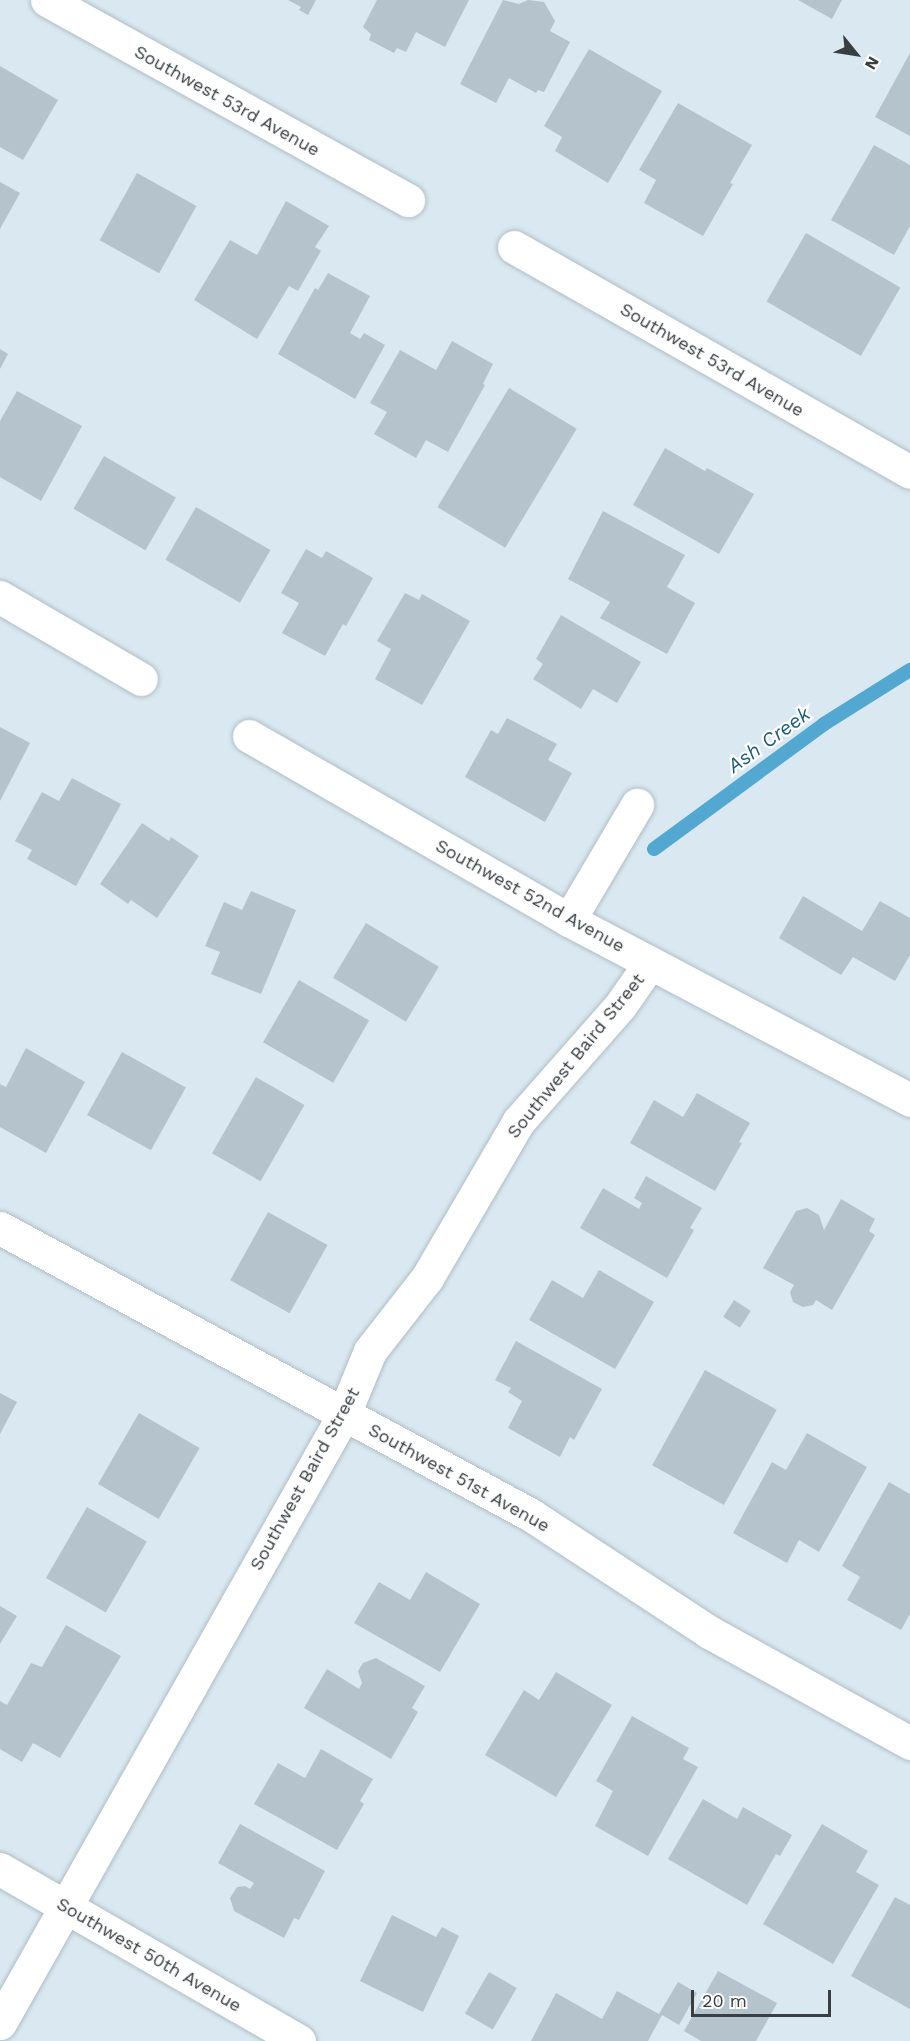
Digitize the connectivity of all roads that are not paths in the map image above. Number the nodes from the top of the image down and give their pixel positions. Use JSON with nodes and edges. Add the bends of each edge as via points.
{"nodes":[{"id":1,"x":47,"y":0,"type":"edge"},
{"id":2,"x":408,"y":200,"type":"dead end"},
{"id":3,"x":514,"y":247,"type":"dead end"},
{"id":4,"x":906,"y":463,"type":"edge"},
{"id":5,"x":0,"y":597,"type":"edge"},
{"id":6,"x":141,"y":679,"type":"dead end"},
{"id":7,"x":249,"y":736,"type":"dead end"},
{"id":8,"x":637,"y":805,"type":"dead end"},
{"id":9,"x":569,"y":920,"type":"junction"},
{"id":10,"x":650,"y":963,"type":"junction"},
{"id":11,"x":910,"y":1100,"type":"edge"},
{"id":12,"x":0,"y":1228,"type":"edge"},
{"id":13,"x":344,"y":1414,"type":"junction"},
{"id":14,"x":910,"y":1743,"type":"edge"},
{"id":15,"x":0,"y":1869,"type":"edge"},
{"id":16,"x":64,"y":1906,"type":"junction"},
{"id":17,"x":0,"y":2023,"type":"edge"},
{"id":18,"x":299,"y":2041,"type":"edge"}],
"edges":[{"from":1,"to":2,"type":"street","name":"Southwest 53rd Avenue"},
{"from":3,"to":4,"type":"street","name":"Southwest 53rd Avenue"},
{"from":5,"to":6,"type":"street"},
{"from":7,"to":9,"type":"street","name":"Southwest 52nd Avenue"},
{"from":8,"to":9,"type":"street"},
{"from":9,"to":10,"type":"street","name":"Southwest 52nd Avenue"},
{"from":10,"to":11,"type":"street","name":"Southwest 52nd Avenue"},
{"from":10,"to":13,"type":"street","name":"Southwest Baird Street","via":[[620,1006],[518,1122],[427,1278],[370,1351]]},
{"from":12,"to":13,"type":"street","name":"Southwest 51st Avenue"},
{"from":13,"to":14,"type":"street","name":"Southwest 51st Avenue","via":[[531,1515],[709,1632]]},
{"from":13,"to":16,"type":"street","name":"Southwest Baird Street"},
{"from":15,"to":16,"type":"street","name":"Southwest 50th Avenue"},
{"from":16,"to":17,"type":"street","name":"Southwest Baird Street"},
{"from":16,"to":18,"type":"street","name":"Southwest 50th Avenue"}]}
